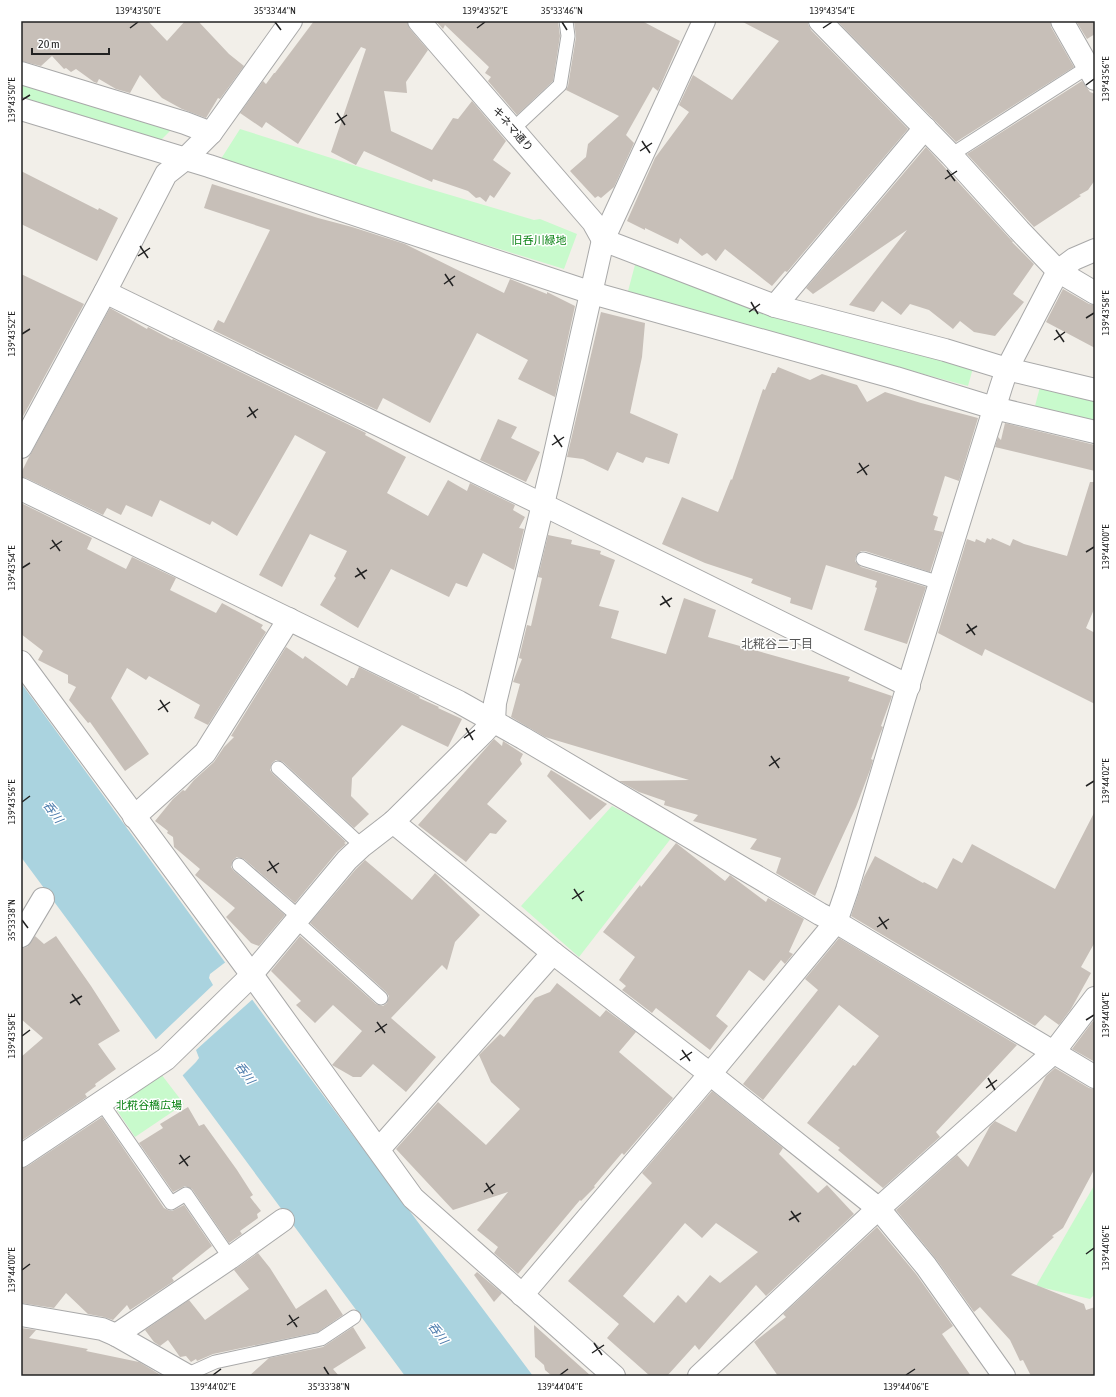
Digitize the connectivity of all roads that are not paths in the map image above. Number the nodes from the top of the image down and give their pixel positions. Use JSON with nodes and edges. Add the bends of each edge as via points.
{"nodes":[{"id":1,"x":291,"y":21,"type":"edge"},
{"id":2,"x":419,"y":21,"type":"edge"},
{"id":3,"x":566,"y":21,"type":"edge"},
{"id":4,"x":704,"y":21,"type":"edge"},
{"id":5,"x":820,"y":21,"type":"edge"},
{"id":6,"x":1062,"y":21,"type":"edge"},
{"id":7,"x":1093,"y":68,"type":"edge"},
{"id":8,"x":21,"y":73,"type":"edge"},
{"id":9,"x":21,"y":109,"type":"edge"},
{"id":10,"x":925,"y":128,"type":"junction"},
{"id":11,"x":513,"y":129,"type":"junction"},
{"id":12,"x":211,"y":133,"type":"junction"},
{"id":13,"x":951,"y":155,"type":"junction"},
{"id":14,"x":185,"y":159,"type":"junction"},
{"id":15,"x":603,"y":240,"type":"junction"},
{"id":16,"x":1095,"y":250,"type":"edge"},
{"id":17,"x":1058,"y":271,"type":"junction"},
{"id":18,"x":105,"y":292,"type":"junction"},
{"id":19,"x":592,"y":293,"type":"junction"},
{"id":20,"x":1095,"y":293,"type":"edge"},
{"id":21,"x":775,"y":306,"type":"junction"},
{"id":22,"x":1007,"y":369,"type":"junction"},
{"id":23,"x":1095,"y":390,"type":"edge"},
{"id":24,"x":994,"y":408,"type":"junction"},
{"id":25,"x":1095,"y":432,"type":"edge"},
{"id":26,"x":21,"y":447,"type":"edge"},
{"id":27,"x":21,"y":489,"type":"edge"},
{"id":28,"x":543,"y":504,"type":"junction"},
{"id":29,"x":863,"y":559,"type":"dead end"},
{"id":30,"x":940,"y":583,"type":"junction"},
{"id":31,"x":289,"y":619,"type":"junction"},
{"id":32,"x":21,"y":662,"type":"edge"},
{"id":33,"x":914,"y":687,"type":"junction"},
{"id":34,"x":494,"y":721,"type":"junction"},
{"id":35,"x":278,"y":768,"type":"dead end"},
{"id":36,"x":134,"y":817,"type":"junction"},
{"id":37,"x":393,"y":822,"type":"junction"},
{"id":38,"x":362,"y":846,"type":"junction"},
{"id":39,"x":239,"y":865,"type":"dead end"},
{"id":40,"x":43,"y":899,"type":"dead end"},
{"id":41,"x":298,"y":919,"type":"junction"},
{"id":42,"x":836,"y":922,"type":"junction"},
{"id":43,"x":21,"y":936,"type":"edge"},
{"id":44,"x":553,"y":953,"type":"junction"},
{"id":45,"x":249,"y":978,"type":"junction"},
{"id":46,"x":381,"y":998,"type":"dead end"},
{"id":47,"x":1095,"y":998,"type":"edge"},
{"id":48,"x":1053,"y":1053,"type":"junction"},
{"id":49,"x":710,"y":1074,"type":"junction"},
{"id":50,"x":1095,"y":1077,"type":"edge"},
{"id":51,"x":101,"y":1102,"type":"junction"},
{"id":52,"x":379,"y":1149,"type":"junction"},
{"id":53,"x":21,"y":1156,"type":"edge"},
{"id":54,"x":879,"y":1209,"type":"junction"},
{"id":55,"x":283,"y":1220,"type":"dead end"},
{"id":56,"x":230,"y":1258,"type":"junction"},
{"id":57,"x":522,"y":1294,"type":"junction"},
{"id":58,"x":21,"y":1315,"type":"edge"},
{"id":59,"x":354,"y":1317,"type":"dead end"},
{"id":60,"x":116,"y":1335,"type":"junction"},
{"id":61,"x":187,"y":1376,"type":"edge"},
{"id":62,"x":614,"y":1376,"type":"edge"},
{"id":63,"x":699,"y":1376,"type":"edge"},
{"id":64,"x":1004,"y":1376,"type":"edge"}],
"edges":[{"from":1,"to":12,"type":"street"},
{"from":2,"to":11,"type":"street","name":"キネマ通り"},
{"from":3,"to":11,"type":"lane","via":[[568,36],[560,85]]},
{"from":4,"to":15,"type":"street"},
{"from":5,"to":10,"type":"street"},
{"from":6,"to":7,"type":"street"},
{"from":7,"to":13,"type":"lane"},
{"from":8,"to":12,"type":"street"},
{"from":9,"to":14,"type":"street"},
{"from":10,"to":13,"type":"street"},
{"from":10,"to":21,"type":"street"},
{"from":11,"to":15,"type":"street","name":"キネマ通り","via":[[593,222]]},
{"from":12,"to":14,"type":"street"},
{"from":13,"to":17,"type":"street"},
{"from":14,"to":18,"type":"street","via":[[166,174]]},
{"from":14,"to":19,"type":"street"},
{"from":15,"to":19,"type":"street"},
{"from":15,"to":21,"type":"street"},
{"from":16,"to":17,"type":"street","via":[[1074,259]]},
{"from":17,"to":20,"type":"street"},
{"from":17,"to":22,"type":"street"},
{"from":18,"to":26,"type":"street"},
{"from":18,"to":28,"type":"street"},
{"from":19,"to":24,"type":"street"},
{"from":19,"to":28,"type":"street"},
{"from":21,"to":22,"type":"street","via":[[945,350]]},
{"from":22,"to":23,"type":"street"},
{"from":22,"to":24,"type":"street"},
{"from":24,"to":25,"type":"street"},
{"from":24,"to":30,"type":"street"},
{"from":27,"to":31,"type":"street"},
{"from":28,"to":33,"type":"street"},
{"from":28,"to":34,"type":"street","via":[[495,703]]},
{"from":29,"to":30,"type":"lane"},
{"from":30,"to":33,"type":"street"},
{"from":31,"to":34,"type":"street"},
{"from":31,"to":36,"type":"street","via":[[205,753]]},
{"from":32,"to":36,"type":"street"},
{"from":33,"to":42,"type":"street"},
{"from":34,"to":37,"type":"street"},
{"from":34,"to":42,"type":"street"},
{"from":35,"to":38,"type":"lane"},
{"from":36,"to":45,"type":"street"},
{"from":37,"to":38,"type":"street"},
{"from":37,"to":44,"type":"street"},
{"from":38,"to":41,"type":"street","via":[[347,860]]},
{"from":39,"to":41,"type":"lane"},
{"from":40,"to":43,"type":"street"},
{"from":41,"to":45,"type":"street"},
{"from":41,"to":46,"type":"lane"},
{"from":42,"to":48,"type":"street"},
{"from":42,"to":49,"type":"street"},
{"from":44,"to":49,"type":"street"},
{"from":44,"to":52,"type":"street"},
{"from":45,"to":51,"type":"street","via":[[166,1059]]},
{"from":45,"to":52,"type":"street"},
{"from":47,"to":48,"type":"street"},
{"from":48,"to":50,"type":"street"},
{"from":48,"to":54,"type":"street"},
{"from":49,"to":54,"type":"street"},
{"from":49,"to":57,"type":"street"},
{"from":51,"to":53,"type":"street"},
{"from":51,"to":56,"type":"lane","via":[[172,1203],[186,1194]]},
{"from":52,"to":57,"type":"street","via":[[413,1198]]},
{"from":54,"to":63,"type":"street"},
{"from":54,"to":64,"type":"street","via":[[926,1266]]},
{"from":55,"to":56,"type":"street"},
{"from":56,"to":60,"type":"street"},
{"from":57,"to":62,"type":"street"},
{"from":58,"to":60,"type":"street","via":[[102,1329]]},
{"from":59,"to":61,"type":"lane","via":[[321,1339],[216,1362]]},
{"from":60,"to":61,"type":"street"}]}
